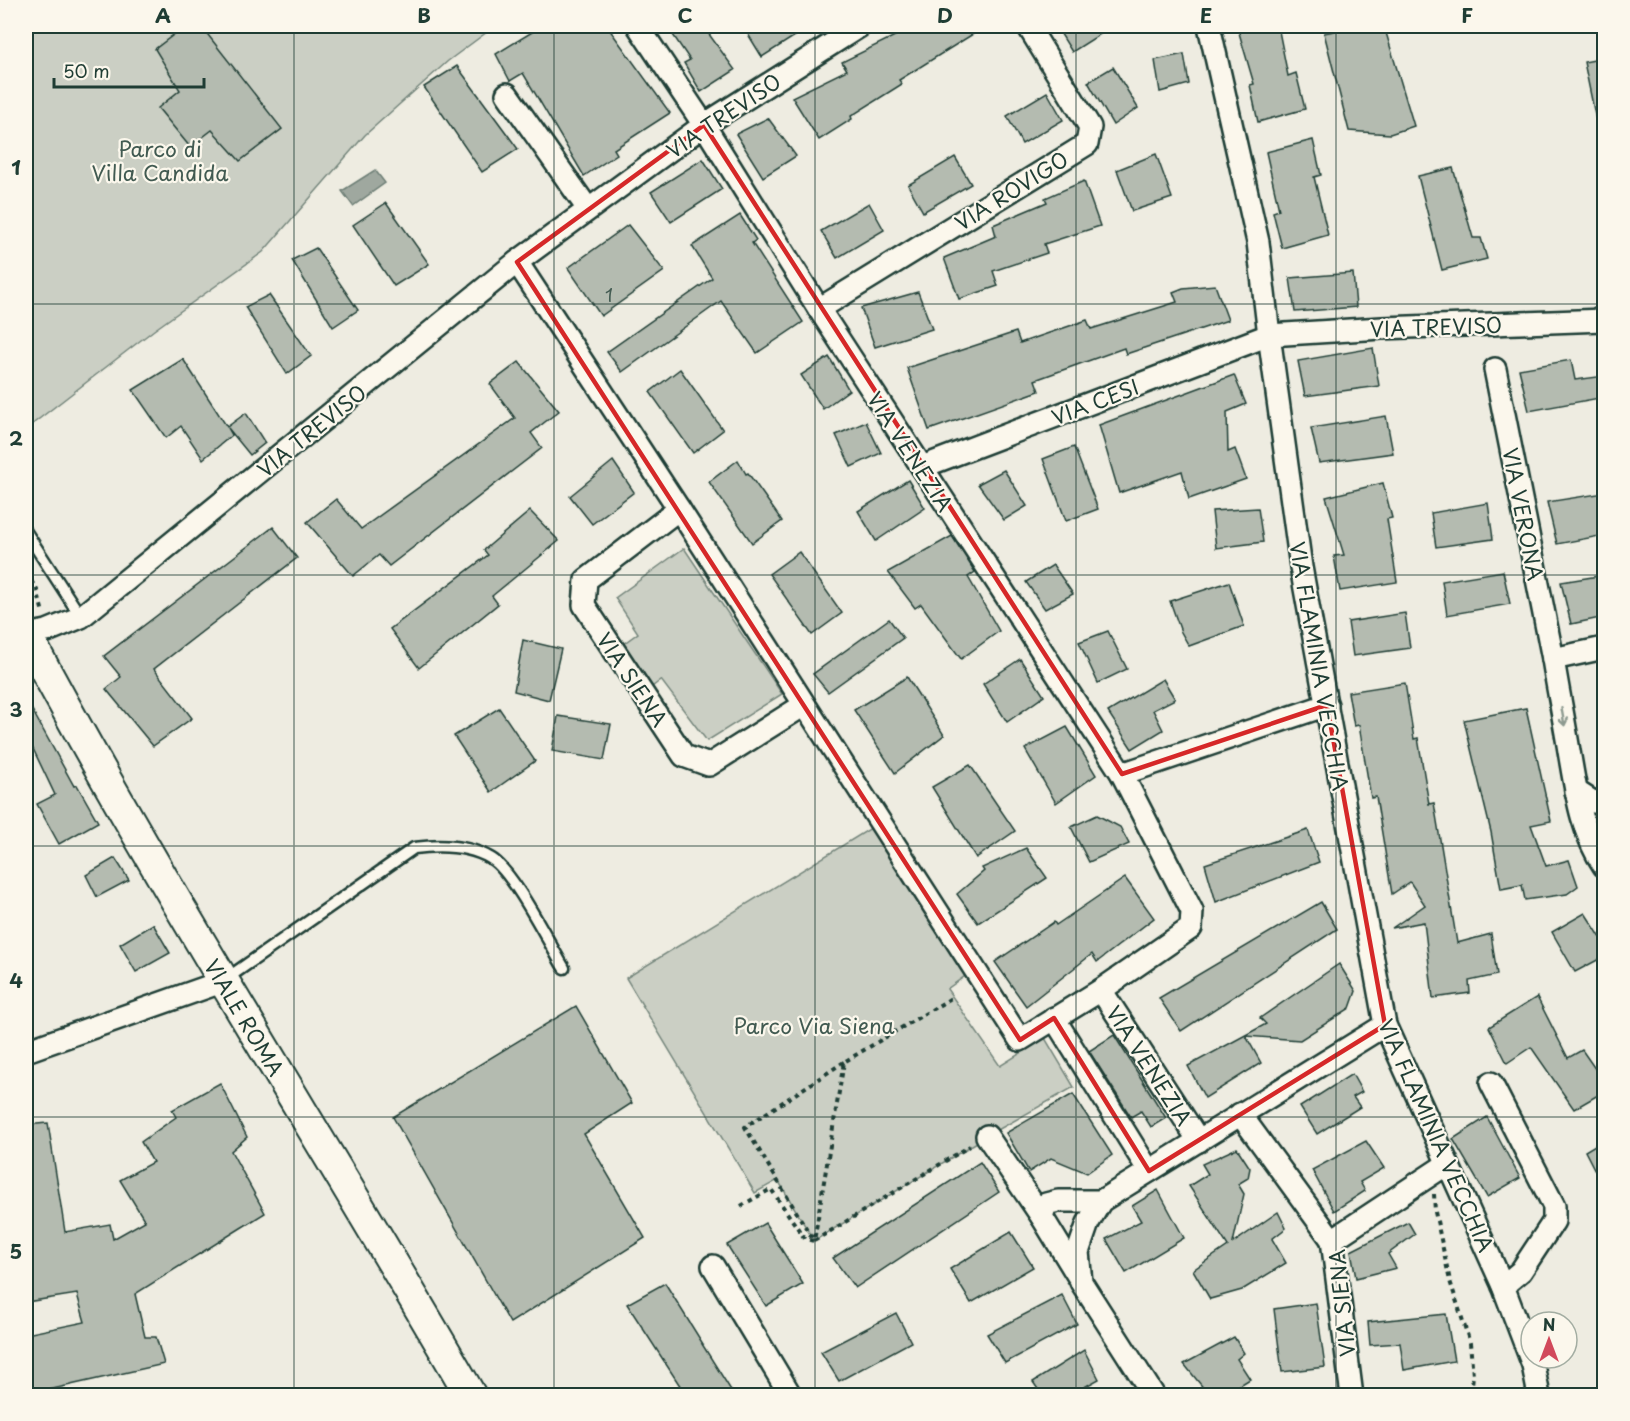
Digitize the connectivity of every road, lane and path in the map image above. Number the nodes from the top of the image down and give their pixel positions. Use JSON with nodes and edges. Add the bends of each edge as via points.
{"nodes":[{"id":1,"x":638,"y":26,"type":"edge"},
{"id":2,"x":860,"y":26,"type":"edge"},
{"id":3,"x":1028,"y":26,"type":"edge"},
{"id":4,"x":1209,"y":26,"type":"edge"},
{"id":5,"x":507,"y":94,"type":"dead end"},
{"id":6,"x":704,"y":125,"type":"junction"},
{"id":7,"x":588,"y":209,"type":"junction"},
{"id":8,"x":517,"y":262,"type":"junction"},
{"id":9,"x":819,"y":309,"type":"junction"},
{"id":10,"x":1605,"y":320,"type":"edge"},
{"id":11,"x":1269,"y":336,"type":"junction"},
{"id":12,"x":1495,"y":369,"type":"dead end"},
{"id":13,"x":922,"y":467,"type":"junction"},
{"id":14,"x":679,"y":509,"type":"junction"},
{"id":15,"x":26,"y":532,"type":"edge"},
{"id":16,"x":26,"y":573,"type":"edge"},
{"id":17,"x":81,"y":617,"type":"junction"},
{"id":18,"x":33,"y":634,"type":"edge"},
{"id":19,"x":1605,"y":648,"type":"edge"},
{"id":20,"x":1553,"y":659,"type":"junction"},
{"id":21,"x":804,"y":705,"type":"junction"},
{"id":22,"x":1327,"y":705,"type":"junction"},
{"id":23,"x":1122,"y":774,"type":"junction"},
{"id":24,"x":1576,"y":791,"type":"junction"},
{"id":25,"x":1605,"y":801,"type":"edge"},
{"id":26,"x":1605,"y":866,"type":"edge"},
{"id":27,"x":564,"y":968,"type":"dead end"},
{"id":28,"x":224,"y":981,"type":"junction"},
{"id":29,"x":1101,"y":990,"type":"junction"},
{"id":30,"x":953,"y":997,"type":"dead end"},
{"id":31,"x":1054,"y":1018,"type":"junction"},
{"id":32,"x":1385,"y":1025,"type":"junction"},
{"id":33,"x":26,"y":1051,"type":"edge"},
{"id":34,"x":844,"y":1062,"type":"junction"},
{"id":35,"x":1491,"y":1083,"type":"dead end"},
{"id":36,"x":1240,"y":1114,"type":"junction"},
{"id":37,"x":987,"y":1136,"type":"joint"},
{"id":38,"x":1199,"y":1140,"type":"junction"},
{"id":39,"x":1442,"y":1167,"type":"junction"},
{"id":40,"x":1149,"y":1172,"type":"junction"},
{"id":41,"x":1101,"y":1202,"type":"junction"},
{"id":42,"x":741,"y":1206,"type":"dead end"},
{"id":43,"x":1042,"y":1217,"type":"junction"},
{"id":44,"x":1332,"y":1240,"type":"junction"},
{"id":45,"x":814,"y":1241,"type":"junction"},
{"id":46,"x":713,"y":1266,"type":"dead end"},
{"id":47,"x":1081,"y":1282,"type":"junction"},
{"id":48,"x":1503,"y":1286,"type":"junction"},
{"id":49,"x":1540,"y":1394,"type":"edge"},
{"id":50,"x":471,"y":1395,"type":"edge"},
{"id":51,"x":791,"y":1395,"type":"edge"},
{"id":52,"x":1154,"y":1395,"type":"edge"},
{"id":53,"x":1352,"y":1395,"type":"edge"},
{"id":54,"x":1471,"y":1395,"type":"edge"}],
"edges":[{"from":1,"to":6,"type":"street","name":"VIA VENEZIA"},
{"from":2,"to":6,"type":"street","name":"VIA TREVISO"},
{"from":3,"to":9,"type":"street","name":"VIA ROVIGO","via":[[1090,127],[1087,144]]},
{"from":4,"to":11,"type":"street","name":"VIA FLAMINIA VECCHIA","via":[[1258,242]]},
{"from":5,"to":7,"type":"street"},
{"from":6,"to":7,"type":"street","name":"VIA TREVISO"},
{"from":6,"to":9,"type":"street","name":"VIA VENEZIA"},
{"from":7,"to":8,"type":"street","name":"VIA TREVISO"},
{"from":8,"to":14,"type":"street"},
{"from":8,"to":17,"type":"street","name":"VIA TREVISO"},
{"from":9,"to":13,"type":"street","name":"VIA VENEZIA"},
{"from":10,"to":11,"type":"street","name":"VIA TREVISO"},
{"from":11,"to":13,"type":"street","name":"VIA CESI"},
{"from":11,"to":22,"type":"street","name":"VIA FLAMINIA VECCHIA","via":[[1301,567]]},
{"from":12,"to":20,"type":"street","name":"VIA VERONA"},
{"from":13,"to":23,"type":"street","name":"VIA VENEZIA"},
{"from":14,"to":21,"type":"street"},
{"from":14,"to":21,"type":"street","name":"VIA SIENA","via":[[586,580],[584,605],[684,756],[708,765]]},
{"from":15,"to":17,"type":"lane"},
{"from":16,"to":18,"type":"path","via":[[37,590]]},
{"from":17,"to":18,"type":"street","name":"VIA TREVISO"},
{"from":18,"to":28,"type":"main road","name":"VIALE ROMA","via":[[53,687]]},
{"from":19,"to":20,"type":"street"},
{"from":20,"to":24,"type":"street","name":"VIA VERONA","one_way":true},
{"from":21,"to":31,"type":"street","via":[[1020,1040]]},
{"from":22,"to":23,"type":"street"},
{"from":22,"to":32,"type":"street","name":"VIA FLAMINIA VECCHIA"},
{"from":23,"to":29,"type":"street","name":"VIA VENEZIA","via":[[1192,911],[1191,928]]},
{"from":24,"to":25,"type":"street","via":[[1593,802]]},
{"from":24,"to":26,"type":"street","name":"VIA VERONA","via":[[1587,832]]},
{"from":27,"to":28,"type":"lane","via":[[506,870],[490,857],[437,845],[414,848]]},
{"from":28,"to":33,"type":"street"},
{"from":28,"to":50,"type":"main road","name":"VIALE ROMA"},
{"from":29,"to":31,"type":"street","name":"VIA VENEZIA"},
{"from":29,"to":38,"type":"street","name":"VIA VENEZIA"},
{"from":30,"to":34,"type":"path"},
{"from":31,"to":40,"type":"street"},
{"from":32,"to":36,"type":"street","name":"VIA VENEZIA"},
{"from":32,"to":39,"type":"street","name":"VIA FLAMINIA VECCHIA"},
{"from":34,"to":45,"type":"path"},
{"from":34,"to":45,"type":"path","via":[[745,1127]]},
{"from":35,"to":48,"type":"street","via":[[1554,1206],[1554,1221],[1521,1271]]},
{"from":36,"to":38,"type":"street","name":"VIA VENEZIA"},
{"from":36,"to":44,"type":"street"},
{"from":37,"to":43,"type":"street"},
{"from":37,"to":45,"type":"path"},
{"from":38,"to":40,"type":"street","name":"VIA VENEZIA"},
{"from":39,"to":44,"type":"street","name":"VIA SIENA"},
{"from":39,"to":48,"type":"street","name":"VIA FLAMINIA VECCHIA"},
{"from":39,"to":54,"type":"path","via":[[1434,1190],[1435,1212],[1450,1281],[1470,1343]]},
{"from":40,"to":41,"type":"street"},
{"from":41,"to":43,"type":"street","via":[[1046,1204]]},
{"from":41,"to":47,"type":"street","via":[[1088,1223],[1078,1252]]},
{"from":42,"to":45,"type":"path","via":[[771,1189],[805,1239]]},
{"from":43,"to":47,"type":"street"},
{"from":44,"to":53,"type":"street","name":"VIA SIENA"},
{"from":46,"to":51,"type":"street"},
{"from":47,"to":52,"type":"street"},
{"from":48,"to":49,"type":"street","name":"VIA FLAMINIA VECCHIA"}]}
